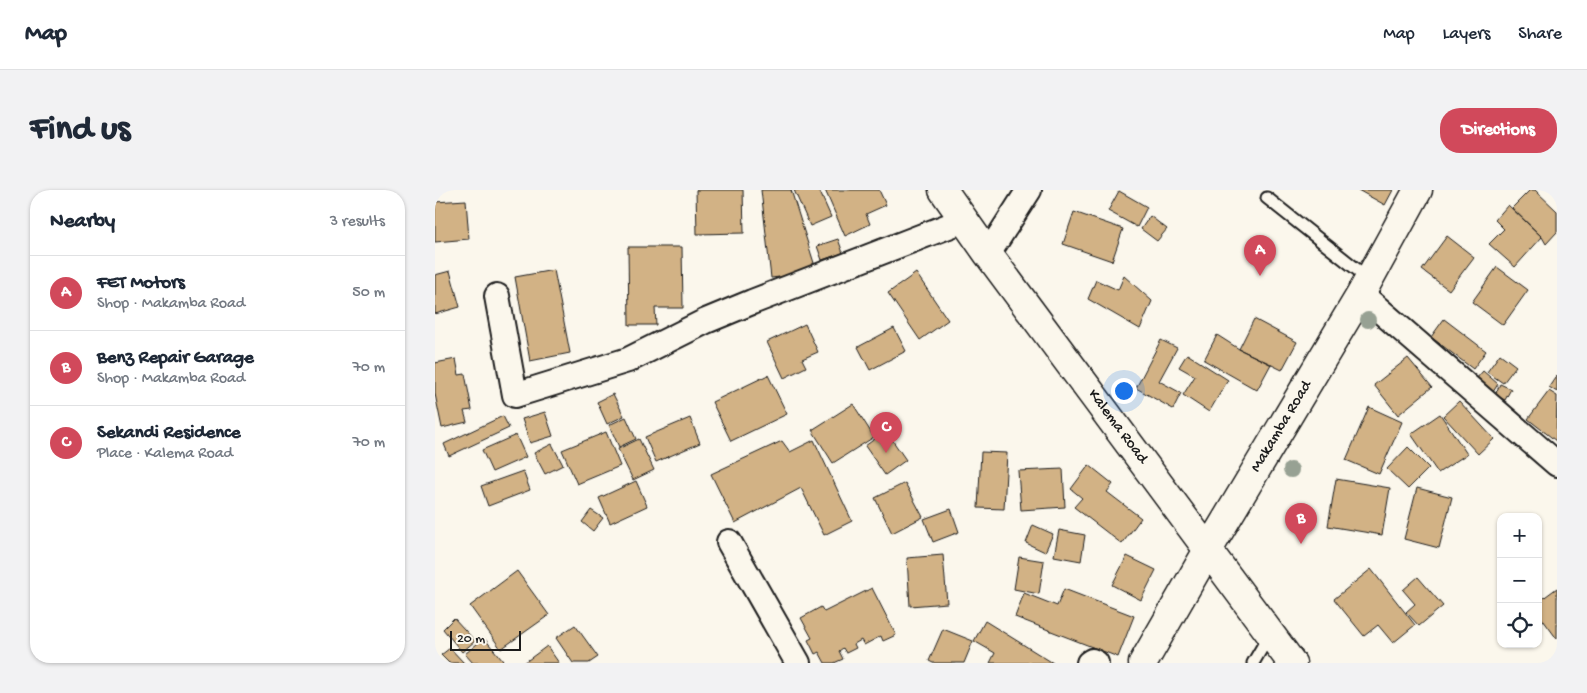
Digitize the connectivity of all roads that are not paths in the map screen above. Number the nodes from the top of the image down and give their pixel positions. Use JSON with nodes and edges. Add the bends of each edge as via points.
{"nodes":[{"id":1,"x":943,"y":190,"type":"edge"},
{"id":2,"x":1029,"y":190,"type":"edge"},
{"id":3,"x":1418,"y":190,"type":"edge"},
{"id":4,"x":1267,"y":198,"type":"dead end"},
{"id":5,"x":964,"y":220,"type":"junction"},
{"id":6,"x":988,"y":254,"type":"junction"},
{"id":7,"x":1365,"y":286,"type":"junction"},
{"id":8,"x":497,"y":296,"type":"dead end"},
{"id":9,"x":1557,"y":464,"type":"edge"},
{"id":10,"x":729,"y":542,"type":"dead end"},
{"id":11,"x":1208,"y":550,"type":"junction"},
{"id":12,"x":1270,"y":634,"type":"junction"},
{"id":13,"x":797,"y":663,"type":"edge"},
{"id":14,"x":1089,"y":663,"type":"edge"},
{"id":15,"x":1096,"y":663,"type":"edge"},
{"id":16,"x":1143,"y":663,"type":"edge"},
{"id":17,"x":1253,"y":663,"type":"edge"},
{"id":18,"x":1292,"y":663,"type":"edge"}],
"edges":[{"from":1,"to":5,"type":"street","name":"Kalema Road"},
{"from":2,"to":6,"type":"street"},
{"from":3,"to":7,"type":"street","name":"Makamba Road"},
{"from":4,"to":7,"type":"lane"},
{"from":5,"to":6,"type":"street","name":"Kalema Road"},
{"from":5,"to":8,"type":"street","via":[[733,309],[628,360],[515,395]]},
{"from":6,"to":11,"type":"street","name":"Kalema Road"},
{"from":7,"to":9,"type":"street"},
{"from":7,"to":11,"type":"street","name":"Makamba Road"},
{"from":10,"to":13,"type":"street"},
{"from":11,"to":12,"type":"street","name":"Kalema Road"},
{"from":11,"to":16,"type":"street","name":"Makamba Road"},
{"from":12,"to":17,"type":"lane"},
{"from":12,"to":18,"type":"street","name":"Kalema Road"},
{"from":14,"to":15,"type":"street"}]}
